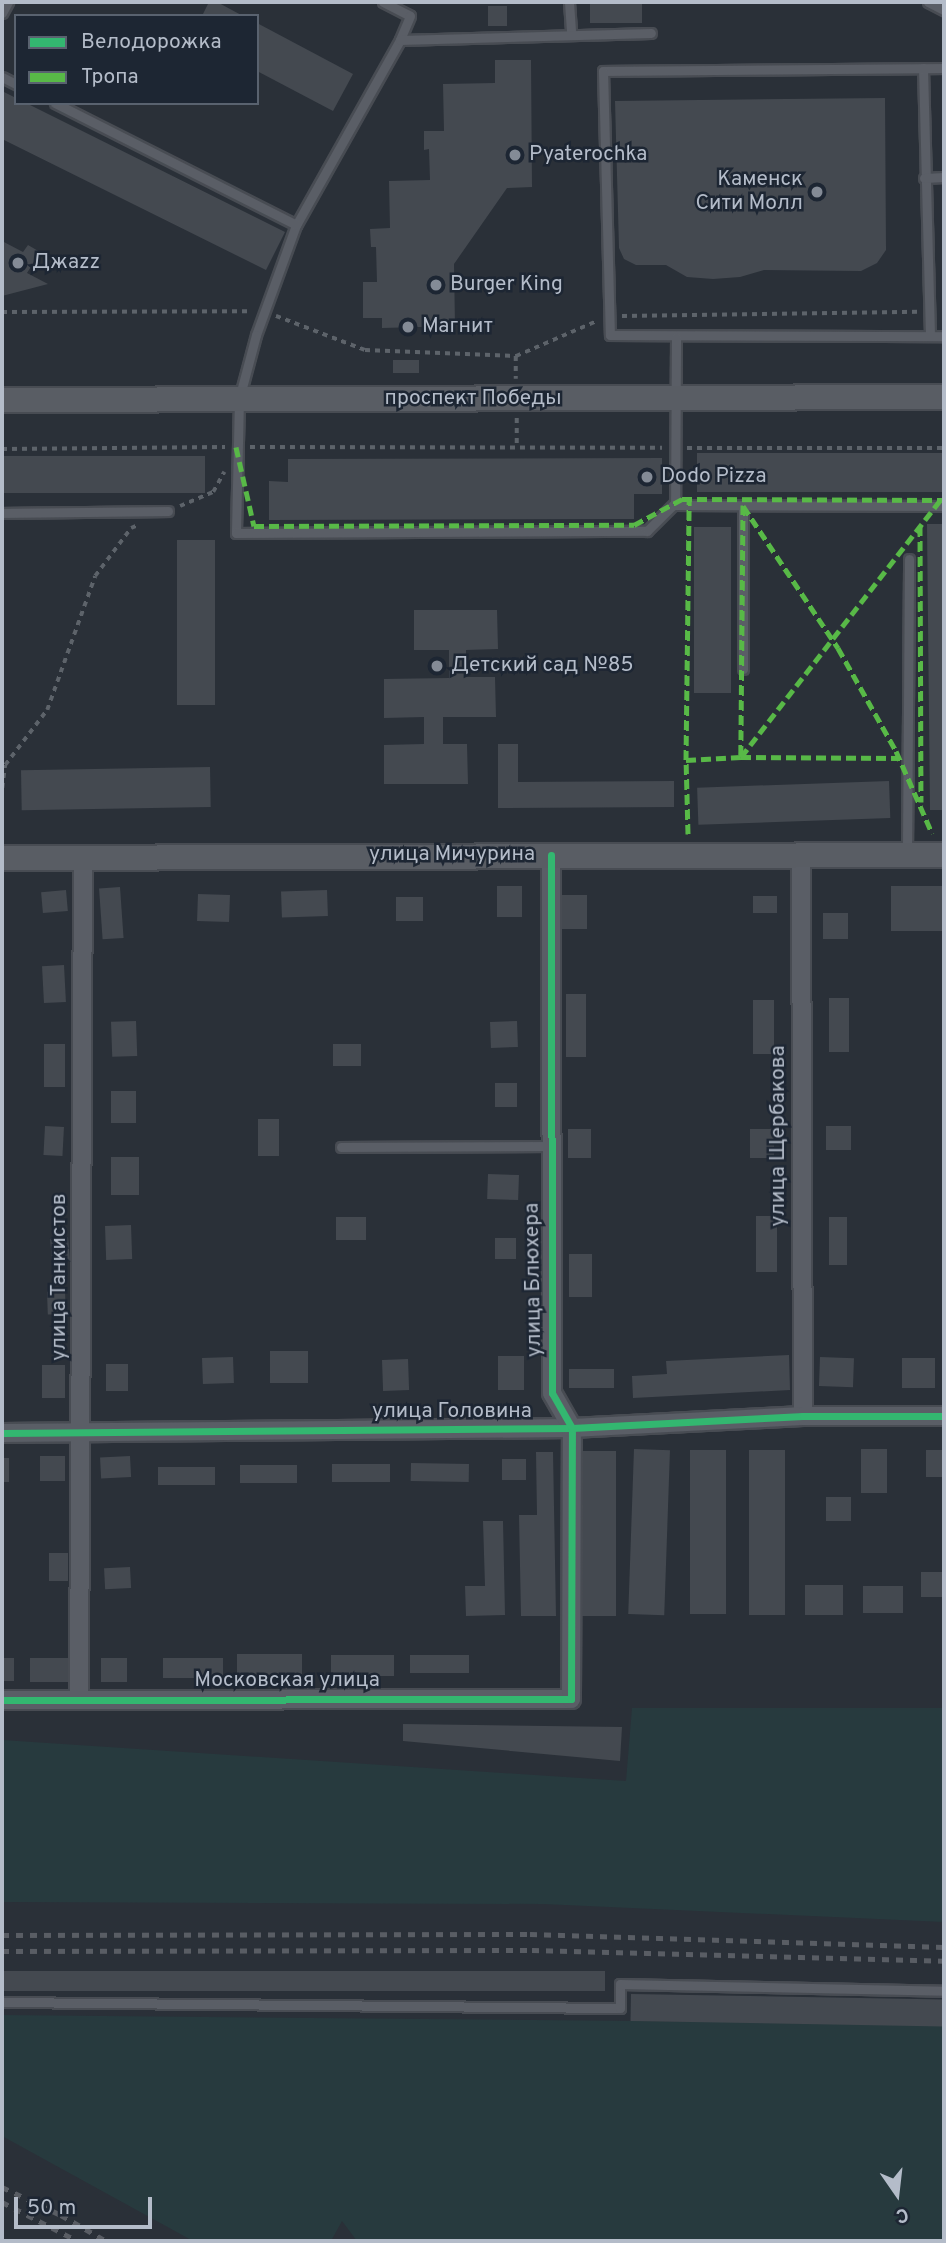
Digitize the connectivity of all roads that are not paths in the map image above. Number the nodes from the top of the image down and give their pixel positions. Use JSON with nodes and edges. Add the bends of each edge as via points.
{"nodes":[{"id":1,"x":8,"y":2,"type":"edge"},
{"id":2,"x":383,"y":2,"type":"edge"},
{"id":3,"x":569,"y":2,"type":"edge"},
{"id":4,"x":928,"y":2,"type":"edge"},
{"id":5,"x":944,"y":10,"type":"edge"},
{"id":6,"x":2,"y":13,"type":"edge"},
{"id":7,"x":651,"y":33,"type":"dead end"},
{"id":8,"x":571,"y":34,"type":"junction"},
{"id":9,"x":400,"y":40,"type":"junction"},
{"id":10,"x":923,"y":68,"type":"junction"},
{"id":11,"x":944,"y":68,"type":"edge"},
{"id":12,"x":59,"y":105,"type":"edge"},
{"id":13,"x":944,"y":177,"type":"edge"},
{"id":14,"x":924,"y":178,"type":"junction"},
{"id":15,"x":296,"y":225,"type":"junction"},
{"id":16,"x":930,"y":335,"type":"junction"},
{"id":17,"x":944,"y":336,"type":"edge"},
{"id":18,"x":676,"y":337,"type":"junction"},
{"id":19,"x":944,"y":397,"type":"edge"},
{"id":20,"x":239,"y":399,"type":"junction"},
{"id":21,"x":675,"y":399,"type":"junction"},
{"id":22,"x":2,"y":400,"type":"edge"},
{"id":23,"x":675,"y":503,"type":"junction"},
{"id":24,"x":743,"y":505,"type":"junction"},
{"id":25,"x":944,"y":506,"type":"edge"},
{"id":26,"x":168,"y":511,"type":"dead end"},
{"id":27,"x":2,"y":513,"type":"edge"},
{"id":28,"x":909,"y":559,"type":"dead end"},
{"id":29,"x":743,"y":669,"type":"dead end"},
{"id":30,"x":551,"y":855,"type":"junction"},
{"id":31,"x":907,"y":855,"type":"junction"},
{"id":32,"x":944,"y":855,"type":"edge"},
{"id":33,"x":801,"y":856,"type":"junction"},
{"id":34,"x":83,"y":857,"type":"junction"},
{"id":35,"x":2,"y":858,"type":"edge"},
{"id":36,"x":341,"y":1146,"type":"dead end"},
{"id":37,"x":550,"y":1146,"type":"junction"},
{"id":38,"x":803,"y":1416,"type":"junction"},
{"id":39,"x":944,"y":1416,"type":"edge"},
{"id":40,"x":572,"y":1428,"type":"junction"},
{"id":41,"x":83,"y":1431,"type":"junction"},
{"id":42,"x":2,"y":1433,"type":"edge"},
{"id":43,"x":79,"y":1698,"type":"junction"},
{"id":44,"x":2,"y":1699,"type":"edge"},
{"id":45,"x":571,"y":1699,"type":"joint"},
{"id":46,"x":944,"y":1991,"type":"edge"},
{"id":47,"x":2,"y":2002,"type":"edge"}],
"edges":[{"from":1,"to":6,"type":"lane"},
{"from":2,"to":9,"type":"lane","via":[[410,16]]},
{"from":3,"to":8,"type":"lane"},
{"from":4,"to":5,"type":"lane"},
{"from":7,"to":8,"type":"lane"},
{"from":8,"to":9,"type":"lane"},
{"from":9,"to":15,"type":"lane"},
{"from":10,"to":11,"type":"lane"},
{"from":10,"to":14,"type":"lane"},
{"from":10,"to":18,"type":"lane","via":[[603,71],[610,335]]},
{"from":12,"to":15,"type":"lane"},
{"from":13,"to":14,"type":"lane"},
{"from":14,"to":16,"type":"lane"},
{"from":15,"to":20,"type":"lane","via":[[262,311]]},
{"from":16,"to":17,"type":"lane"},
{"from":16,"to":18,"type":"lane"},
{"from":18,"to":21,"type":"lane"},
{"from":19,"to":21,"type":"street","name":"проспект Победы"},
{"from":20,"to":21,"type":"street","name":"проспект Победы"},
{"from":20,"to":22,"type":"street","name":"проспект Победы"},
{"from":20,"to":23,"type":"lane","via":[[236,533],[647,531]]},
{"from":21,"to":23,"type":"lane"},
{"from":23,"to":24,"type":"lane"},
{"from":24,"to":25,"type":"lane"},
{"from":24,"to":29,"type":"lane"},
{"from":26,"to":27,"type":"lane"},
{"from":28,"to":31,"type":"lane"},
{"from":30,"to":33,"type":"street","name":"улица Мичурина"},
{"from":30,"to":34,"type":"street","name":"улица Мичурина"},
{"from":30,"to":37,"type":"street","name":"улица Блюхера"},
{"from":31,"to":32,"type":"street","name":"улица Мичурина"},
{"from":31,"to":33,"type":"street","name":"улица Мичурина"},
{"from":33,"to":38,"type":"street","name":"улица Щербакова"},
{"from":34,"to":35,"type":"street","name":"улица Мичурина"},
{"from":34,"to":41,"type":"street","name":"улица Танкистов"},
{"from":36,"to":37,"type":"lane"},
{"from":37,"to":40,"type":"street","name":"улица Блюхера","via":[[552,1393]]},
{"from":38,"to":39,"type":"street","name":"улица Головина"},
{"from":38,"to":40,"type":"street","name":"улица Головина"},
{"from":40,"to":41,"type":"street","name":"улица Головина"},
{"from":40,"to":45,"type":"street","name":"улица Блюхера"},
{"from":41,"to":42,"type":"street","name":"улица Головина"},
{"from":41,"to":43,"type":"street","name":"улица Танкистов"},
{"from":43,"to":44,"type":"street","name":"Московская улица"},
{"from":43,"to":45,"type":"street","name":"Московская улица"},
{"from":46,"to":47,"type":"lane","via":[[620,1984],[620,2008]]}]}
